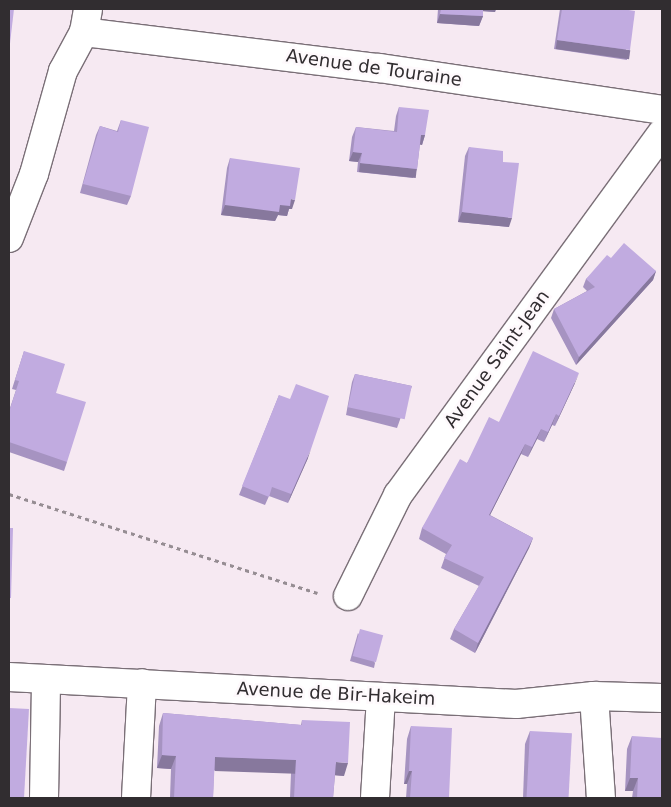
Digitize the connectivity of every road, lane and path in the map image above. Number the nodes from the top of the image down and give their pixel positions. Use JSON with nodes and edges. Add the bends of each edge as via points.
{"nodes":[{"id":1,"x":86,"y":21,"type":"edge"},
{"id":2,"x":662,"y":110,"type":"edge"},
{"id":3,"x":662,"y":133,"type":"edge"},
{"id":4,"x":9,"y":238,"type":"edge"},
{"id":5,"x":9,"y":494,"type":"edge"},
{"id":6,"x":348,"y":596,"type":"joint"},
{"id":7,"x":9,"y":677,"type":"edge"},
{"id":8,"x":46,"y":678,"type":"junction"},
{"id":9,"x":142,"y":683,"type":"junction"},
{"id":10,"x":594,"y":696,"type":"junction"},
{"id":11,"x":381,"y":698,"type":"junction"},
{"id":12,"x":662,"y":698,"type":"edge"},
{"id":13,"x":44,"y":798,"type":"edge"},
{"id":14,"x":136,"y":798,"type":"edge"},
{"id":15,"x":375,"y":798,"type":"edge"},
{"id":16,"x":601,"y":798,"type":"edge"}],
"edges":[{"from":1,"to":2,"type":"street","name":"Avenue de Touraine"},
{"from":1,"to":4,"type":"street","via":[[64,71],[34,174]]},
{"from":3,"to":6,"type":"street","name":"Avenue Saint-Jean","via":[[398,495]]},
{"from":5,"to":6,"type":"path","via":[[312,593]]},
{"from":7,"to":8,"type":"street","name":"Avenue de Bir-Hakeim"},
{"from":8,"to":9,"type":"street","name":"Avenue de Bir-Hakeim"},
{"from":8,"to":13,"type":"street"},
{"from":9,"to":11,"type":"street","name":"Avenue de Bir-Hakeim"},
{"from":9,"to":14,"type":"street"},
{"from":10,"to":11,"type":"street","name":"Avenue de Bir-Hakeim","via":[[516,704]]},
{"from":10,"to":12,"type":"street","name":"Avenue de Bir-Hakeim"},
{"from":10,"to":16,"type":"street"},
{"from":11,"to":15,"type":"street"}]}
